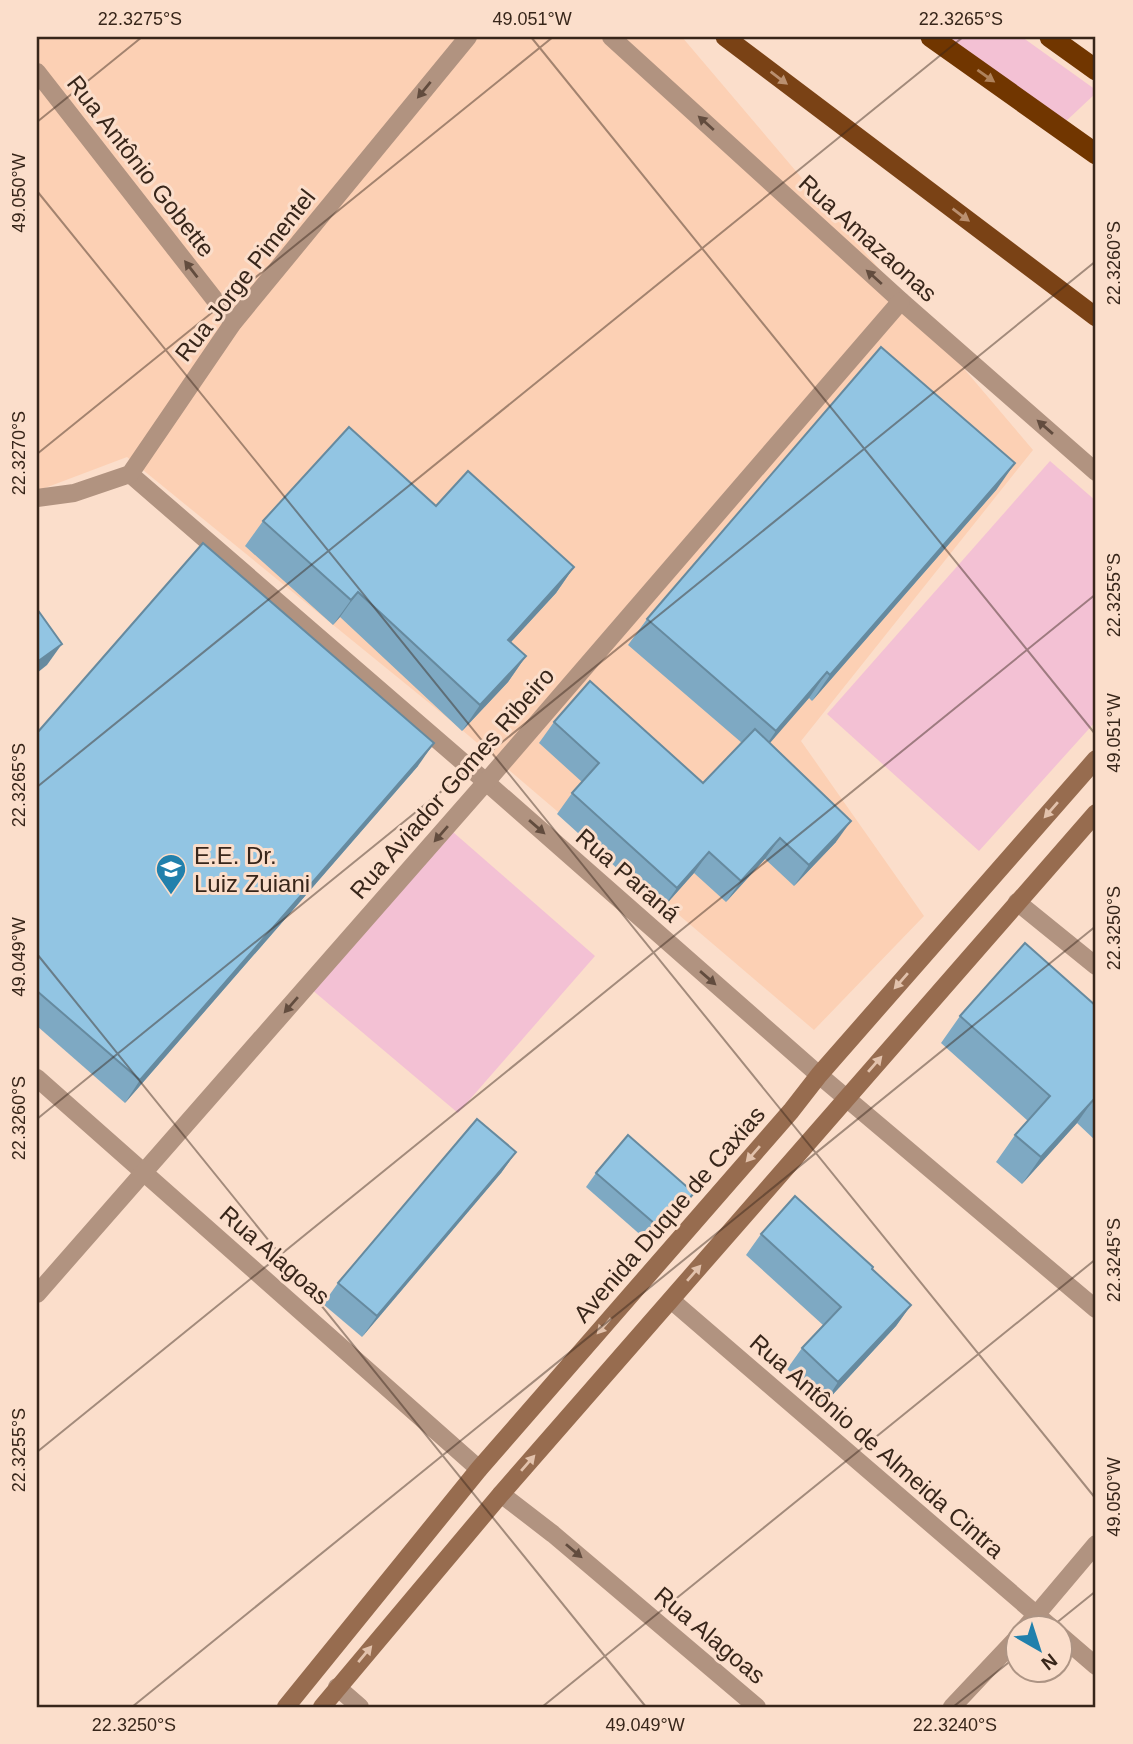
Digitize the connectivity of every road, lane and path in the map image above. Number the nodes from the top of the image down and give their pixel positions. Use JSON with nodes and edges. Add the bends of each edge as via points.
{"nodes":[{"id":1,"x":468,"y":37,"type":"edge"},
{"id":2,"x":611,"y":37,"type":"edge"},
{"id":3,"x":725,"y":37,"type":"edge"},
{"id":4,"x":931,"y":37,"type":"edge"},
{"id":5,"x":1050,"y":37,"type":"edge"},
{"id":6,"x":1096,"y":70,"type":"edge"},
{"id":7,"x":37,"y":72,"type":"edge"},
{"id":8,"x":1096,"y":154,"type":"edge"},
{"id":9,"x":901,"y":301,"type":"junction"},
{"id":10,"x":1096,"y":317,"type":"edge"},
{"id":11,"x":233,"y":323,"type":"junction"},
{"id":12,"x":1096,"y":472,"type":"edge"},
{"id":13,"x":130,"y":474,"type":"junction"},
{"id":14,"x":37,"y":498,"type":"edge"},
{"id":15,"x":1096,"y":759,"type":"edge"},
{"id":16,"x":486,"y":782,"type":"junction"},
{"id":17,"x":1096,"y":813,"type":"edge"},
{"id":18,"x":1017,"y":902,"type":"junction"},
{"id":19,"x":1096,"y":966,"type":"edge"},
{"id":20,"x":819,"y":1075,"type":"junction"},
{"id":21,"x":37,"y":1079,"type":"edge"},
{"id":22,"x":845,"y":1098,"type":"junction"},
{"id":23,"x":144,"y":1172,"type":"junction"},
{"id":24,"x":37,"y":1294,"type":"edge"},
{"id":25,"x":670,"y":1300,"type":"junction"},
{"id":26,"x":1096,"y":1309,"type":"edge"},
{"id":27,"x":479,"y":1469,"type":"junction"},
{"id":28,"x":500,"y":1494,"type":"junction"},
{"id":29,"x":1096,"y":1544,"type":"edge"},
{"id":30,"x":1022,"y":1614,"type":"edge"},
{"id":31,"x":1038,"y":1614,"type":"edge"},
{"id":32,"x":1074,"y":1647,"type":"edge"},
{"id":33,"x":1004,"y":1651,"type":"edge"},
{"id":34,"x":1096,"y":1666,"type":"edge"},
{"id":35,"x":337,"y":1687,"type":"junction"},
{"id":36,"x":286,"y":1707,"type":"edge"},
{"id":37,"x":322,"y":1707,"type":"edge"},
{"id":38,"x":360,"y":1707,"type":"edge"},
{"id":39,"x":757,"y":1707,"type":"edge"},
{"id":40,"x":953,"y":1707,"type":"edge"}],
"edges":[{"from":1,"to":11,"type":"street","name":"Rua Jorge Pimentel","one_way":true},
{"from":9,"to":2,"type":"street","name":"Rua Amazaonas","one_way":true},
{"from":3,"to":10,"type":"highway","one_way":true},
{"from":4,"to":8,"type":"highway","one_way":true},
{"from":5,"to":6,"type":"highway"},
{"from":11,"to":7,"type":"street","name":"Rua Antônio Gobette","one_way":true},
{"from":12,"to":9,"type":"street","name":"Rua Amazaonas","one_way":true},
{"from":9,"to":16,"type":"street","name":"Rua Aviador Gomes Ribeiro"},
{"from":11,"to":13,"type":"street","name":"Rua Jorge Pimentel"},
{"from":13,"to":14,"type":"street","via":[[74,493]]},
{"from":13,"to":16,"type":"street","name":"Rua Paraná"},
{"from":15,"to":20,"type":"main road","name":"Avenida Duque de Caxias","one_way":true},
{"from":16,"to":20,"type":"street","name":"Rua Paraná","one_way":true},
{"from":16,"to":23,"type":"street","name":"Rua Aviador Gomes Ribeiro","one_way":true},
{"from":17,"to":18,"type":"main road"},
{"from":18,"to":19,"type":"street"},
{"from":22,"to":18,"type":"main road","one_way":true},
{"from":20,"to":22,"type":"street","name":"Rua Paraná"},
{"from":20,"to":27,"type":"main road","name":"Avenida Duque de Caxias","one_way":true},
{"from":21,"to":23,"type":"street","name":"Rua Alagoas"},
{"from":25,"to":22,"type":"main road","one_way":true},
{"from":22,"to":26,"type":"street","name":"Rua Paraná"},
{"from":23,"to":24,"type":"street","name":"Rua Aviador Gomes Ribeiro"},
{"from":23,"to":27,"type":"street","name":"Rua Alagoas"},
{"from":28,"to":25,"type":"main road","one_way":true},
{"from":25,"to":30,"type":"street","name":"Rua Antônio de Almeida Cintra"},
{"from":27,"to":36,"type":"main road","name":"Avenida Duque de Caxias"},
{"from":35,"to":28,"type":"main road","one_way":true},
{"from":28,"to":39,"type":"street","name":"Rua Alagoas","one_way":true},
{"from":29,"to":31,"type":"street"},
{"from":32,"to":34,"type":"street"},
{"from":33,"to":40,"type":"street"},
{"from":35,"to":37,"type":"main road"},
{"from":35,"to":38,"type":"street"}]}
